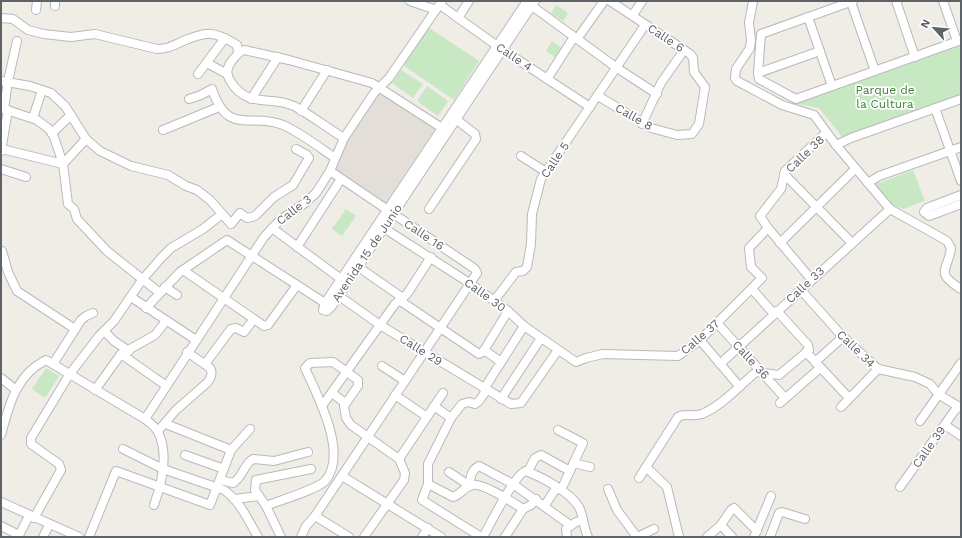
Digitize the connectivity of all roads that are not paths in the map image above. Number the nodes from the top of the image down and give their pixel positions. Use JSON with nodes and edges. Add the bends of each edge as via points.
{"nodes":[{"id":1,"x":36,"y":1,"type":"edge"},
{"id":2,"x":410,"y":1,"type":"edge"},
{"id":3,"x":469,"y":1,"type":"edge"},
{"id":4,"x":604,"y":1,"type":"edge"},
{"id":5,"x":610,"y":1,"type":"edge"},
{"id":6,"x":642,"y":1,"type":"edge"},
{"id":7,"x":753,"y":1,"type":"edge"},
{"id":8,"x":827,"y":1,"type":"edge"},
{"id":9,"x":852,"y":1,"type":"edge"},
{"id":10,"x":896,"y":1,"type":"edge"},
{"id":11,"x":943,"y":1,"type":"edge"},
{"id":12,"x":529,"y":2,"type":"edge"},
{"id":13,"x":440,"y":5,"type":"edge"},
{"id":14,"x":830,"y":9,"type":"junction"},
{"id":15,"x":36,"y":10,"type":"dead end"},
{"id":16,"x":632,"y":15,"type":"junction"},
{"id":17,"x":808,"y":17,"type":"junction"},
{"id":18,"x":1,"y":18,"type":"edge"},
{"id":19,"x":458,"y":18,"type":"junction"},
{"id":20,"x":645,"y":25,"type":"junction"},
{"id":21,"x":225,"y":38,"type":"junction"},
{"id":22,"x":576,"y":38,"type":"junction"},
{"id":23,"x":17,"y":41,"type":"dead end"},
{"id":24,"x":959,"y":41,"type":"edge"},
{"id":25,"x":500,"y":48,"type":"junction"},
{"id":26,"x":684,"y":50,"type":"junction"},
{"id":27,"x":820,"y":51,"type":"junction"},
{"id":28,"x":238,"y":52,"type":"junction"},
{"id":29,"x":915,"y":56,"type":"junction"},
{"id":30,"x":278,"y":57,"type":"junction"},
{"id":31,"x":207,"y":63,"type":"junction"},
{"id":32,"x":617,"y":68,"type":"junction"},
{"id":33,"x":327,"y":70,"type":"junction"},
{"id":34,"x":875,"y":71,"type":"junction"},
{"id":35,"x":758,"y":73,"type":"junction"},
{"id":36,"x":198,"y":74,"type":"dead end"},
{"id":37,"x":227,"y":74,"type":"junction"},
{"id":38,"x":547,"y":78,"type":"junction"},
{"id":39,"x":4,"y":81,"type":"edge"},
{"id":40,"x":832,"y":86,"type":"junction"},
{"id":41,"x":381,"y":87,"type":"junction"},
{"id":42,"x":42,"y":90,"type":"junction"},
{"id":43,"x":657,"y":94,"type":"junction"},
{"id":44,"x":598,"y":96,"type":"junction"},
{"id":45,"x":251,"y":99,"type":"junction"},
{"id":46,"x":961,"y":99,"type":"edge"},
{"id":47,"x":190,"y":100,"type":"dead end"},
{"id":48,"x":219,"y":107,"type":"junction"},
{"id":49,"x":590,"y":107,"type":"junction"},
{"id":50,"x":935,"y":108,"type":"junction"},
{"id":51,"x":5,"y":109,"type":"edge"},
{"id":52,"x":301,"y":111,"type":"junction"},
{"id":53,"x":71,"y":115,"type":"junction"},
{"id":54,"x":33,"y":118,"type":"junction"},
{"id":55,"x":457,"y":120,"type":"junction"},
{"id":56,"x":642,"y":124,"type":"junction"},
{"id":57,"x":442,"y":128,"type":"junction"},
{"id":58,"x":163,"y":130,"type":"dead end"},
{"id":59,"x":695,"y":131,"type":"joint"},
{"id":60,"x":52,"y":133,"type":"junction"},
{"id":61,"x":826,"y":133,"type":"junction"},
{"id":62,"x":344,"y":138,"type":"junction"},
{"id":63,"x":86,"y":139,"type":"junction"},
{"id":64,"x":836,"y":145,"type":"junction"},
{"id":65,"x":961,"y":147,"type":"edge"},
{"id":66,"x":296,"y":149,"type":"dead end"},
{"id":67,"x":1,"y":150,"type":"edge"},
{"id":68,"x":950,"y":150,"type":"junction"},
{"id":69,"x":521,"y":156,"type":"dead end"},
{"id":70,"x":335,"y":158,"type":"junction"},
{"id":71,"x":63,"y":164,"type":"junction"},
{"id":72,"x":1,"y":169,"type":"edge"},
{"id":73,"x":855,"y":169,"type":"junction"},
{"id":74,"x":330,"y":171,"type":"junction"},
{"id":75,"x":546,"y":172,"type":"junction"},
{"id":76,"x":784,"y":174,"type":"junction"},
{"id":77,"x":26,"y":177,"type":"dead end"},
{"id":78,"x":341,"y":178,"type":"junction"},
{"id":79,"x":961,"y":181,"type":"edge"},
{"id":80,"x":868,"y":183,"type":"junction"},
{"id":81,"x":961,"y":195,"type":"edge"},
{"id":82,"x":961,"y":204,"type":"edge"},
{"id":83,"x":816,"y":207,"type":"junction"},
{"id":84,"x":890,"y":208,"type":"junction"},
{"id":85,"x":429,"y":209,"type":"dead end"},
{"id":86,"x":390,"y":212,"type":"junction"},
{"id":87,"x":222,"y":214,"type":"junction"},
{"id":88,"x":272,"y":228,"type":"junction"},
{"id":89,"x":768,"y":228,"type":"junction"},
{"id":90,"x":390,"y":232,"type":"dead end"},
{"id":91,"x":851,"y":242,"type":"junction"},
{"id":92,"x":780,"y":243,"type":"junction"},
{"id":93,"x":297,"y":247,"type":"junction"},
{"id":94,"x":2,"y":251,"type":"dead end"},
{"id":95,"x":252,"y":256,"type":"junction"},
{"id":96,"x":431,"y":257,"type":"junction"},
{"id":97,"x":183,"y":270,"type":"junction"},
{"id":98,"x":364,"y":271,"type":"dead end"},
{"id":99,"x":341,"y":279,"type":"junction"},
{"id":100,"x":811,"y":279,"type":"junction"},
{"id":101,"x":142,"y":280,"type":"junction"},
{"id":102,"x":471,"y":284,"type":"junction"},
{"id":103,"x":297,"y":285,"type":"junction"},
{"id":104,"x":752,"y":289,"type":"junction"},
{"id":105,"x":961,"y":289,"type":"edge"},
{"id":106,"x":162,"y":290,"type":"junction"},
{"id":107,"x":800,"y":290,"type":"junction"},
{"id":108,"x":336,"y":294,"type":"junction"},
{"id":109,"x":177,"y":295,"type":"dead end"},
{"id":110,"x":131,"y":297,"type":"junction"},
{"id":111,"x":224,"y":298,"type":"junction"},
{"id":112,"x":401,"y":298,"type":"junction"},
{"id":113,"x":494,"y":301,"type":"junction"},
{"id":114,"x":146,"y":308,"type":"junction"},
{"id":115,"x":508,"y":311,"type":"junction"},
{"id":116,"x":776,"y":312,"type":"junction"},
{"id":117,"x":93,"y":313,"type":"dead end"},
{"id":118,"x":254,"y":319,"type":"junction"},
{"id":119,"x":166,"y":321,"type":"junction"},
{"id":120,"x":717,"y":323,"type":"junction"},
{"id":121,"x":380,"y":325,"type":"junction"},
{"id":122,"x":524,"y":326,"type":"junction"},
{"id":123,"x":441,"y":328,"type":"junction"},
{"id":124,"x":75,"y":329,"type":"junction"},
{"id":125,"x":104,"y":331,"type":"junction"},
{"id":126,"x":843,"y":337,"type":"junction"},
{"id":127,"x":541,"y":338,"type":"junction"},
{"id":128,"x":196,"y":340,"type":"junction"},
{"id":129,"x":700,"y":340,"type":"junction"},
{"id":130,"x":739,"y":347,"type":"junction"},
{"id":131,"x":484,"y":350,"type":"junction"},
{"id":132,"x":558,"y":350,"type":"junction"},
{"id":133,"x":808,"y":350,"type":"junction"},
{"id":134,"x":425,"y":351,"type":"junction"},
{"id":135,"x":125,"y":352,"type":"junction"},
{"id":136,"x":187,"y":352,"type":"junction"},
{"id":137,"x":501,"y":362,"type":"junction"},
{"id":138,"x":576,"y":362,"type":"joint"},
{"id":139,"x":961,"y":363,"type":"edge"},
{"id":140,"x":53,"y":364,"type":"junction"},
{"id":141,"x":205,"y":364,"type":"junction"},
{"id":142,"x":720,"y":364,"type":"junction"},
{"id":143,"x":817,"y":365,"type":"junction"},
{"id":144,"x":382,"y":366,"type":"dead end"},
{"id":145,"x":878,"y":369,"type":"junction"},
{"id":146,"x":762,"y":371,"type":"junction"},
{"id":147,"x":348,"y":372,"type":"junction"},
{"id":148,"x":69,"y":375,"type":"junction"},
{"id":149,"x":1,"y":378,"type":"edge"},
{"id":150,"x":405,"y":381,"type":"junction"},
{"id":151,"x":165,"y":385,"type":"junction"},
{"id":152,"x":739,"y":386,"type":"junction"},
{"id":153,"x":16,"y":390,"type":"junction"},
{"id":154,"x":95,"y":390,"type":"junction"},
{"id":155,"x":485,"y":390,"type":"junction"},
{"id":156,"x":332,"y":393,"type":"junction"},
{"id":157,"x":442,"y":393,"type":"dead end"},
{"id":158,"x":938,"y":394,"type":"junction"},
{"id":159,"x":395,"y":395,"type":"junction"},
{"id":160,"x":849,"y":398,"type":"junction"},
{"id":161,"x":501,"y":399,"type":"junction"},
{"id":162,"x":345,"y":403,"type":"junction"},
{"id":163,"x":322,"y":406,"type":"junction"},
{"id":164,"x":434,"y":406,"type":"junction"},
{"id":165,"x":841,"y":407,"type":"dead end"},
{"id":166,"x":959,"y":407,"type":"edge"},
{"id":167,"x":427,"y":417,"type":"junction"},
{"id":168,"x":451,"y":418,"type":"junction"},
{"id":169,"x":145,"y":419,"type":"junction"},
{"id":170,"x":920,"y":421,"type":"dead end"},
{"id":171,"x":166,"y":424,"type":"junction"},
{"id":172,"x":945,"y":425,"type":"junction"},
{"id":173,"x":250,"y":429,"type":"dead end"},
{"id":174,"x":558,"y":430,"type":"dead end"},
{"id":175,"x":158,"y":431,"type":"junction"},
{"id":176,"x":1,"y":435,"type":"edge"},
{"id":177,"x":961,"y":436,"type":"edge"},
{"id":178,"x":368,"y":438,"type":"junction"},
{"id":179,"x":123,"y":449,"type":"dead end"},
{"id":180,"x":231,"y":450,"type":"junction"},
{"id":181,"x":308,"y":452,"type":"dead end"},
{"id":182,"x":185,"y":455,"type":"dead end"},
{"id":183,"x":399,"y":459,"type":"junction"},
{"id":184,"x":574,"y":463,"type":"junction"},
{"id":185,"x":247,"y":464,"type":"junction"},
{"id":186,"x":590,"y":467,"type":"dead end"},
{"id":187,"x":646,"y":467,"type":"junction"},
{"id":188,"x":163,"y":468,"type":"junction"},
{"id":189,"x":224,"y":469,"type":"junction"},
{"id":190,"x":311,"y":469,"type":"dead end"},
{"id":191,"x":570,"y":471,"type":"junction"},
{"id":192,"x":449,"y":472,"type":"dead end"},
{"id":193,"x":528,"y":472,"type":"junction"},
{"id":194,"x":342,"y":476,"type":"junction"},
{"id":195,"x":639,"y":478,"type":"dead end"},
{"id":196,"x":255,"y":482,"type":"junction"},
{"id":197,"x":219,"y":483,"type":"junction"},
{"id":198,"x":428,"y":484,"type":"junction"},
{"id":199,"x":513,"y":484,"type":"junction"},
{"id":200,"x":470,"y":486,"type":"junction"},
{"id":201,"x":160,"y":488,"type":"junction"},
{"id":202,"x":900,"y":488,"type":"dead end"},
{"id":203,"x":559,"y":489,"type":"junction"},
{"id":204,"x":608,"y":489,"type":"dead end"},
{"id":205,"x":259,"y":496,"type":"junction"},
{"id":206,"x":770,"y":496,"type":"dead end"},
{"id":207,"x":505,"y":498,"type":"junction"},
{"id":208,"x":234,"y":499,"type":"junction"},
{"id":209,"x":536,"y":499,"type":"junction"},
{"id":210,"x":1,"y":502,"type":"edge"},
{"id":211,"x":388,"y":503,"type":"junction"},
{"id":212,"x":154,"y":505,"type":"dead end"},
{"id":213,"x":545,"y":505,"type":"junction"},
{"id":214,"x":266,"y":506,"type":"junction"},
{"id":215,"x":523,"y":509,"type":"junction"},
{"id":216,"x":315,"y":516,"type":"junction"},
{"id":217,"x":31,"y":517,"type":"junction"},
{"id":218,"x":805,"y":519,"type":"dead end"},
{"id":219,"x":583,"y":520,"type":"junction"},
{"id":220,"x":49,"y":525,"type":"junction"},
{"id":221,"x":570,"y":525,"type":"junction"},
{"id":222,"x":721,"y":525,"type":"junction"},
{"id":223,"x":1,"y":526,"type":"edge"},
{"id":224,"x":428,"y":528,"type":"junction"},
{"id":225,"x":654,"y":529,"type":"dead end"},
{"id":226,"x":756,"y":534,"type":"edge"},
{"id":227,"x":70,"y":535,"type":"edge"},
{"id":228,"x":19,"y":536,"type":"edge"},
{"id":229,"x":635,"y":536,"type":"edge"},
{"id":230,"x":43,"y":537,"type":"edge"},
{"id":231,"x":79,"y":537,"type":"edge"},
{"id":232,"x":89,"y":537,"type":"edge"},
{"id":233,"x":258,"y":537,"type":"edge"},
{"id":234,"x":281,"y":537,"type":"edge"},
{"id":235,"x":300,"y":537,"type":"edge"},
{"id":236,"x":349,"y":537,"type":"edge"},
{"id":237,"x":364,"y":537,"type":"edge"},
{"id":238,"x":422,"y":537,"type":"edge"},
{"id":239,"x":441,"y":537,"type":"edge"},
{"id":240,"x":482,"y":537,"type":"edge"},
{"id":241,"x":505,"y":537,"type":"edge"},
{"id":242,"x":568,"y":537,"type":"edge"},
{"id":243,"x":588,"y":537,"type":"edge"},
{"id":244,"x":679,"y":537,"type":"edge"},
{"id":245,"x":707,"y":537,"type":"edge"},
{"id":246,"x":732,"y":537,"type":"edge"},
{"id":247,"x":770,"y":537,"type":"edge"}],
"edges":[{"from":1,"to":15,"type":"street"},
{"from":2,"to":13,"type":"street","name":"Calle 4"},
{"from":3,"to":19,"type":"street"},
{"from":4,"to":22,"type":"street"},
{"from":5,"to":16,"type":"street","name":"Calle 6"},
{"from":6,"to":16,"type":"street"},
{"from":7,"to":61,"type":"street","via":[[749,14],[750,48],[736,69],[735,78],[782,105],[814,115]]},
{"from":8,"to":14,"type":"street"},
{"from":9,"to":14,"type":"street"},
{"from":9,"to":34,"type":"street"},
{"from":10,"to":29,"type":"street"},
{"from":11,"to":24,"type":"street"},
{"from":12,"to":22,"type":"street"},
{"from":12,"to":25,"type":"street","name":"Avenida 15 de Junio"},
{"from":13,"to":19,"type":"street","name":"Calle 4"},
{"from":13,"to":41,"type":"street","name":"Calle 3"},
{"from":14,"to":17,"type":"street"},
{"from":16,"to":20,"type":"street","name":"Calle 6"},
{"from":17,"to":27,"type":"street"},
{"from":17,"to":35,"type":"street","via":[[761,34]]},
{"from":18,"to":21,"type":"street","via":[[13,19],[28,30],[44,34],[72,37],[95,34],[157,49],[168,49],[206,32]]},
{"from":19,"to":25,"type":"street","name":"Calle 4"},
{"from":20,"to":26,"type":"street","name":"Calle 6"},
{"from":20,"to":32,"type":"street","name":"Calle 5"},
{"from":21,"to":28,"type":"street","via":[[236,44]]},
{"from":21,"to":31,"type":"street"},
{"from":22,"to":32,"type":"street"},
{"from":22,"to":38,"type":"street"},
{"from":23,"to":39,"type":"street"},
{"from":24,"to":29,"type":"street"},
{"from":25,"to":38,"type":"street","name":"Calle 4"},
{"from":25,"to":55,"type":"street","name":"Avenida 15 de Junio"},
{"from":25,"to":57,"type":"street","name":"Avenida 15 de Junio"},
{"from":26,"to":43,"type":"street","via":[[661,83]]},
{"from":26,"to":59,"type":"street","name":"Calle 6","via":[[692,56],[694,72],[705,87],[701,118]]},
{"from":27,"to":35,"type":"street"},
{"from":27,"to":40,"type":"street"},
{"from":28,"to":30,"type":"street","via":[[246,50]]},
{"from":28,"to":37,"type":"street","via":[[229,65]]},
{"from":29,"to":34,"type":"street"},
{"from":30,"to":33,"type":"street"},
{"from":30,"to":45,"type":"street"},
{"from":31,"to":36,"type":"street"},
{"from":31,"to":37,"type":"street"},
{"from":32,"to":43,"type":"street"},
{"from":32,"to":44,"type":"street","name":"Calle 5"},
{"from":33,"to":41,"type":"street"},
{"from":33,"to":52,"type":"street"},
{"from":34,"to":40,"type":"street"},
{"from":35,"to":40,"type":"street","via":[[759,79],[796,99]]},
{"from":37,"to":45,"type":"street","via":[[239,92]]},
{"from":38,"to":49,"type":"street","name":"Calle 4"},
{"from":39,"to":42,"type":"street"},
{"from":39,"to":51,"type":"street"},
{"from":41,"to":57,"type":"street"},
{"from":41,"to":62,"type":"street","name":"Calle 3","via":[[374,93]]},
{"from":42,"to":53,"type":"street","via":[[55,97]]},
{"from":42,"to":54,"type":"street"},
{"from":43,"to":56,"type":"street"},
{"from":44,"to":49,"type":"street","name":"Calle 5"},
{"from":44,"to":56,"type":"street","name":"Calle 8"},
{"from":45,"to":52,"type":"street","via":[[290,104]]},
{"from":46,"to":50,"type":"street"},
{"from":47,"to":48,"type":"street","via":[[212,89]]},
{"from":48,"to":58,"type":"street"},
{"from":48,"to":70,"type":"street","via":[[238,119],[283,125]]},
{"from":49,"to":75,"type":"street","name":"Calle 5"},
{"from":50,"to":64,"type":"street"},
{"from":50,"to":68,"type":"street"},
{"from":51,"to":54,"type":"street"},
{"from":51,"to":67,"type":"street"},
{"from":52,"to":62,"type":"street"},
{"from":53,"to":60,"type":"street"},
{"from":53,"to":63,"type":"street"},
{"from":54,"to":60,"type":"street"},
{"from":55,"to":85,"type":"street","via":[[475,134],[476,139]]},
{"from":55,"to":86,"type":"street","name":"Avenida 15 de Junio"},
{"from":56,"to":59,"type":"street","name":"Calle 8","via":[[677,135],[689,135]]},
{"from":57,"to":86,"type":"street","name":"Avenida 15 de Junio"},
{"from":60,"to":71,"type":"street"},
{"from":61,"to":64,"type":"street"},
{"from":61,"to":76,"type":"street","name":"Calle 38","via":[[785,170]]},
{"from":62,"to":70,"type":"street","name":"Calle 3"},
{"from":63,"to":71,"type":"street"},
{"from":63,"to":87,"type":"street","via":[[100,151],[131,166],[168,175],[197,190]]},
{"from":64,"to":73,"type":"street"},
{"from":65,"to":68,"type":"street"},
{"from":66,"to":87,"type":"street","via":[[309,158],[293,185],[274,197],[255,216],[247,218],[240,213],[231,224]]},
{"from":67,"to":71,"type":"street"},
{"from":68,"to":79,"type":"street"},
{"from":68,"to":80,"type":"street","via":[[879,176]]},
{"from":69,"to":75,"type":"street"},
{"from":70,"to":74,"type":"street","name":"Calle 3"},
{"from":71,"to":101,"type":"street","via":[[68,204],[74,209],[77,219],[106,251]]},
{"from":72,"to":77,"type":"street"},
{"from":73,"to":80,"type":"street"},
{"from":73,"to":83,"type":"street"},
{"from":74,"to":78,"type":"street","name":"Calle 16"},
{"from":74,"to":88,"type":"street","name":"Calle 3","via":[[311,199],[286,215]]},
{"from":75,"to":113,"type":"street","name":"Calle 5","via":[[539,185],[533,208],[527,267],[516,272]]},
{"from":76,"to":83,"type":"street"},
{"from":76,"to":89,"type":"street","name":"Calle 38","via":[[781,189],[760,216]]},
{"from":78,"to":86,"type":"street","name":"Calle 16"},
{"from":78,"to":93,"type":"street"},
{"from":80,"to":84,"type":"street"},
{"from":81,"to":82,"type":"street","via":[[926,208],[924,212],[929,216]]},
{"from":83,"to":91,"type":"street"},
{"from":83,"to":92,"type":"street"},
{"from":84,"to":91,"type":"street","name":"Calle 33"},
{"from":84,"to":105,"type":"street","via":[[947,241],[951,248],[944,270],[946,277]]},
{"from":86,"to":99,"type":"street","name":"Avenida 15 de Junio"},
{"from":86,"to":102,"type":"street","name":"Calle 16","via":[[475,269],[477,273]]},
{"from":86,"to":108,"type":"street","name":"Avenida 15 de Junio"},
{"from":87,"to":101,"type":"street","via":[[203,229],[170,248]]},
{"from":88,"to":93,"type":"street"},
{"from":88,"to":95,"type":"street","name":"Calle 3"},
{"from":89,"to":92,"type":"street"},
{"from":89,"to":104,"type":"street","name":"Calle 37","via":[[749,248],[751,267],[762,278]]},
{"from":90,"to":96,"type":"street","name":"Calle 30"},
{"from":91,"to":100,"type":"street","name":"Calle 33"},
{"from":92,"to":100,"type":"street"},
{"from":93,"to":99,"type":"street"},
{"from":94,"to":124,"type":"street","via":[[17,291]]},
{"from":95,"to":97,"type":"street","via":[[226,240]]},
{"from":95,"to":103,"type":"street"},
{"from":95,"to":111,"type":"street","name":"Calle 3"},
{"from":96,"to":102,"type":"street","name":"Calle 30"},
{"from":96,"to":112,"type":"street","via":[[409,291]]},
{"from":97,"to":106,"type":"street"},
{"from":97,"to":111,"type":"street"},
{"from":98,"to":112,"type":"street"},
{"from":99,"to":108,"type":"street","name":"Avenida 15 de Junio"},
{"from":100,"to":107,"type":"street","name":"Calle 33"},
{"from":101,"to":106,"type":"street"},
{"from":101,"to":110,"type":"street"},
{"from":102,"to":113,"type":"street","name":"Calle 30"},
{"from":102,"to":123,"type":"street"},
{"from":103,"to":108,"type":"street","name":"Avenida 15 de Junio","via":[[325,303],[322,307],[325,312],[332,306]]},
{"from":103,"to":118,"type":"street","via":[[268,324],[264,326]]},
{"from":104,"to":116,"type":"street"},
{"from":104,"to":120,"type":"street","name":"Calle 37"},
{"from":106,"to":109,"type":"street"},
{"from":106,"to":114,"type":"street"},
{"from":107,"to":116,"type":"street","name":"Calle 33"},
{"from":107,"to":126,"type":"street","name":"Calle 34"},
{"from":108,"to":121,"type":"street","name":"Calle 29"},
{"from":110,"to":114,"type":"street"},
{"from":110,"to":125,"type":"street"},
{"from":111,"to":118,"type":"street"},
{"from":111,"to":128,"type":"street","name":"Calle 3"},
{"from":112,"to":121,"type":"street"},
{"from":112,"to":123,"type":"street"},
{"from":113,"to":115,"type":"street","name":"Calle 30"},
{"from":114,"to":119,"type":"street"},
{"from":115,"to":122,"type":"street","name":"Calle 30"},
{"from":115,"to":131,"type":"street"},
{"from":116,"to":130,"type":"street","name":"Calle 33"},
{"from":116,"to":133,"type":"street"},
{"from":117,"to":124,"type":"street","via":[[86,316]]},
{"from":118,"to":141,"type":"street","via":[[244,332],[236,328],[231,329]]},
{"from":119,"to":128,"type":"street"},
{"from":119,"to":135,"type":"street","via":[[155,335]]},
{"from":120,"to":129,"type":"street","name":"Calle 37"},
{"from":120,"to":130,"type":"street","name":"Calle 36"},
{"from":121,"to":134,"type":"street","name":"Calle 29"},
{"from":121,"to":147,"type":"street"},
{"from":122,"to":127,"type":"street","name":"Calle 30"},
{"from":122,"to":137,"type":"street"},
{"from":123,"to":131,"type":"street","via":[[477,353],[480,354]]},
{"from":123,"to":134,"type":"street"},
{"from":124,"to":140,"type":"street"},
{"from":125,"to":135,"type":"street"},
{"from":125,"to":148,"type":"street"},
{"from":126,"to":143,"type":"street"},
{"from":126,"to":145,"type":"street","name":"Calle 34"},
{"from":127,"to":132,"type":"street","name":"Calle 30"},
{"from":127,"to":161,"type":"street"},
{"from":128,"to":136,"type":"street","name":"Calle 3"},
{"from":129,"to":138,"type":"street","name":"Calle 37","via":[[678,356],[603,354]]},
{"from":129,"to":142,"type":"street"},
{"from":130,"to":142,"type":"street","name":"Calle 33"},
{"from":130,"to":146,"type":"street","name":"Calle 36"},
{"from":131,"to":137,"type":"street"},
{"from":132,"to":138,"type":"street","name":"Calle 30"},
{"from":132,"to":161,"type":"street","name":"Calle 29","via":[[520,403],[511,404]]},
{"from":133,"to":143,"type":"street"},
{"from":133,"to":146,"type":"street","via":[[779,375]]},
{"from":134,"to":150,"type":"street"},
{"from":134,"to":155,"type":"street","name":"Calle 29"},
{"from":135,"to":151,"type":"street"},
{"from":135,"to":154,"type":"street"},
{"from":136,"to":141,"type":"street"},
{"from":136,"to":151,"type":"street","name":"Calle 3"},
{"from":137,"to":155,"type":"street"},
{"from":139,"to":158,"type":"street"},
{"from":140,"to":148,"type":"street"},
{"from":140,"to":153,"type":"street","via":[[46,360],[36,365],[23,378]]},
{"from":141,"to":171,"type":"street","via":[[212,372],[208,382],[176,410]]},
{"from":142,"to":152,"type":"street"},
{"from":143,"to":146,"type":"street","name":"Calle 36","via":[[782,400]]},
{"from":143,"to":160,"type":"street"},
{"from":144,"to":150,"type":"street"},
{"from":145,"to":158,"type":"street","via":[[915,377],[930,384]]},
{"from":145,"to":160,"type":"street","name":"Calle 34"},
{"from":146,"to":152,"type":"street","via":[[756,372]]},
{"from":147,"to":156,"type":"street"},
{"from":147,"to":162,"type":"street","via":[[356,377],[358,383]]},
{"from":147,"to":163,"type":"street","via":[[330,361],[307,364],[305,368]]},
{"from":148,"to":154,"type":"street"},
{"from":148,"to":217,"type":"street","via":[[31,438],[31,444],[59,464],[61,470]]},
{"from":149,"to":153,"type":"street"},
{"from":150,"to":159,"type":"street"},
{"from":151,"to":169,"type":"street","name":"Calle 3"},
{"from":152,"to":187,"type":"street","via":[[718,406],[695,416],[685,414],[678,417]]},
{"from":153,"to":176,"type":"street","via":[[12,395]]},
{"from":154,"to":169,"type":"street"},
{"from":155,"to":161,"type":"street","name":"Calle 29"},
{"from":155,"to":168,"type":"street","via":[[479,401],[475,404],[462,404]]},
{"from":156,"to":162,"type":"street"},
{"from":156,"to":163,"type":"street"},
{"from":157,"to":164,"type":"street"},
{"from":158,"to":166,"type":"street"},
{"from":158,"to":170,"type":"street"},
{"from":159,"to":167,"type":"street"},
{"from":159,"to":178,"type":"street"},
{"from":160,"to":165,"type":"street","name":"Calle 34"},
{"from":162,"to":178,"type":"street","via":[[346,418]]},
{"from":163,"to":214,"type":"street","via":[[334,452],[329,475],[321,484]]},
{"from":164,"to":167,"type":"street"},
{"from":164,"to":168,"type":"street"},
{"from":166,"to":172,"type":"street","name":"Calle 39"},
{"from":167,"to":183,"type":"street"},
{"from":168,"to":198,"type":"street","via":[[428,464]]},
{"from":169,"to":175,"type":"street"},
{"from":171,"to":175,"type":"street"},
{"from":171,"to":180,"type":"street"},
{"from":172,"to":177,"type":"street"},
{"from":172,"to":202,"type":"street","name":"Calle 39"},
{"from":173,"to":180,"type":"street"},
{"from":174,"to":184,"type":"street","via":[[583,443]]},
{"from":175,"to":188,"type":"street","via":[[163,453]]},
{"from":178,"to":183,"type":"street"},
{"from":178,"to":194,"type":"street"},
{"from":179,"to":188,"type":"street"},
{"from":180,"to":189,"type":"street"},
{"from":181,"to":185,"type":"street","via":[[274,461],[253,459]]},
{"from":182,"to":189,"type":"street"},
{"from":183,"to":211,"type":"street","via":[[405,477]]},
{"from":184,"to":186,"type":"street"},
{"from":184,"to":191,"type":"street"},
{"from":185,"to":196,"type":"street"},
{"from":185,"to":197,"type":"street","via":[[240,478],[233,483]]},
{"from":187,"to":195,"type":"street"},
{"from":187,"to":244,"type":"street","via":[[667,487]]},
{"from":188,"to":197,"type":"street"},
{"from":188,"to":201,"type":"street"},
{"from":189,"to":197,"type":"street"},
{"from":190,"to":196,"type":"street"},
{"from":191,"to":193,"type":"street","via":[[541,455],[535,458]]},
{"from":191,"to":203,"type":"street"},
{"from":192,"to":200,"type":"street"},
{"from":193,"to":199,"type":"street","via":[[521,472]]},
{"from":193,"to":203,"type":"street"},
{"from":194,"to":211,"type":"street"},
{"from":194,"to":216,"type":"street"},
{"from":196,"to":205,"type":"street","via":[[255,490]]},
{"from":197,"to":201,"type":"street","via":[[210,505]]},
{"from":197,"to":208,"type":"street"},
{"from":198,"to":200,"type":"street","via":[[453,497]]},
{"from":198,"to":240,"type":"street","via":[[422,500]]},
{"from":199,"to":200,"type":"street","via":[[479,466],[470,475]]},
{"from":199,"to":207,"type":"street"},
{"from":199,"to":209,"type":"street"},
{"from":200,"to":207,"type":"street","via":[[477,485]]},
{"from":201,"to":212,"type":"street"},
{"from":201,"to":232,"type":"street","via":[[116,471]]},
{"from":203,"to":213,"type":"street"},
{"from":203,"to":219,"type":"street","via":[[575,502]]},
{"from":204,"to":229,"type":"street","via":[[617,510]]},
{"from":205,"to":208,"type":"street"},
{"from":205,"to":214,"type":"street"},
{"from":206,"to":226,"type":"street"},
{"from":207,"to":215,"type":"street"},
{"from":207,"to":240,"type":"street"},
{"from":208,"to":233,"type":"street"},
{"from":209,"to":213,"type":"street"},
{"from":209,"to":215,"type":"street"},
{"from":210,"to":217,"type":"street"},
{"from":211,"to":224,"type":"street"},
{"from":211,"to":237,"type":"street"},
{"from":213,"to":221,"type":"street"},
{"from":214,"to":234,"type":"street"},
{"from":215,"to":241,"type":"street"},
{"from":216,"to":235,"type":"street"},
{"from":216,"to":236,"type":"street"},
{"from":217,"to":220,"type":"street"},
{"from":217,"to":228,"type":"street"},
{"from":218,"to":247,"type":"street","via":[[782,512]]},
{"from":219,"to":221,"type":"street"},
{"from":219,"to":243,"type":"street"},
{"from":220,"to":227,"type":"street"},
{"from":220,"to":230,"type":"street"},
{"from":221,"to":242,"type":"street","via":[[566,529]]},
{"from":222,"to":226,"type":"street","via":[[734,508]]},
{"from":222,"to":245,"type":"street"},
{"from":222,"to":246,"type":"street"},
{"from":223,"to":228,"type":"street"},
{"from":224,"to":238,"type":"street"},
{"from":224,"to":239,"type":"street"},
{"from":225,"to":229,"type":"street"},
{"from":227,"to":231,"type":"street"}]}
